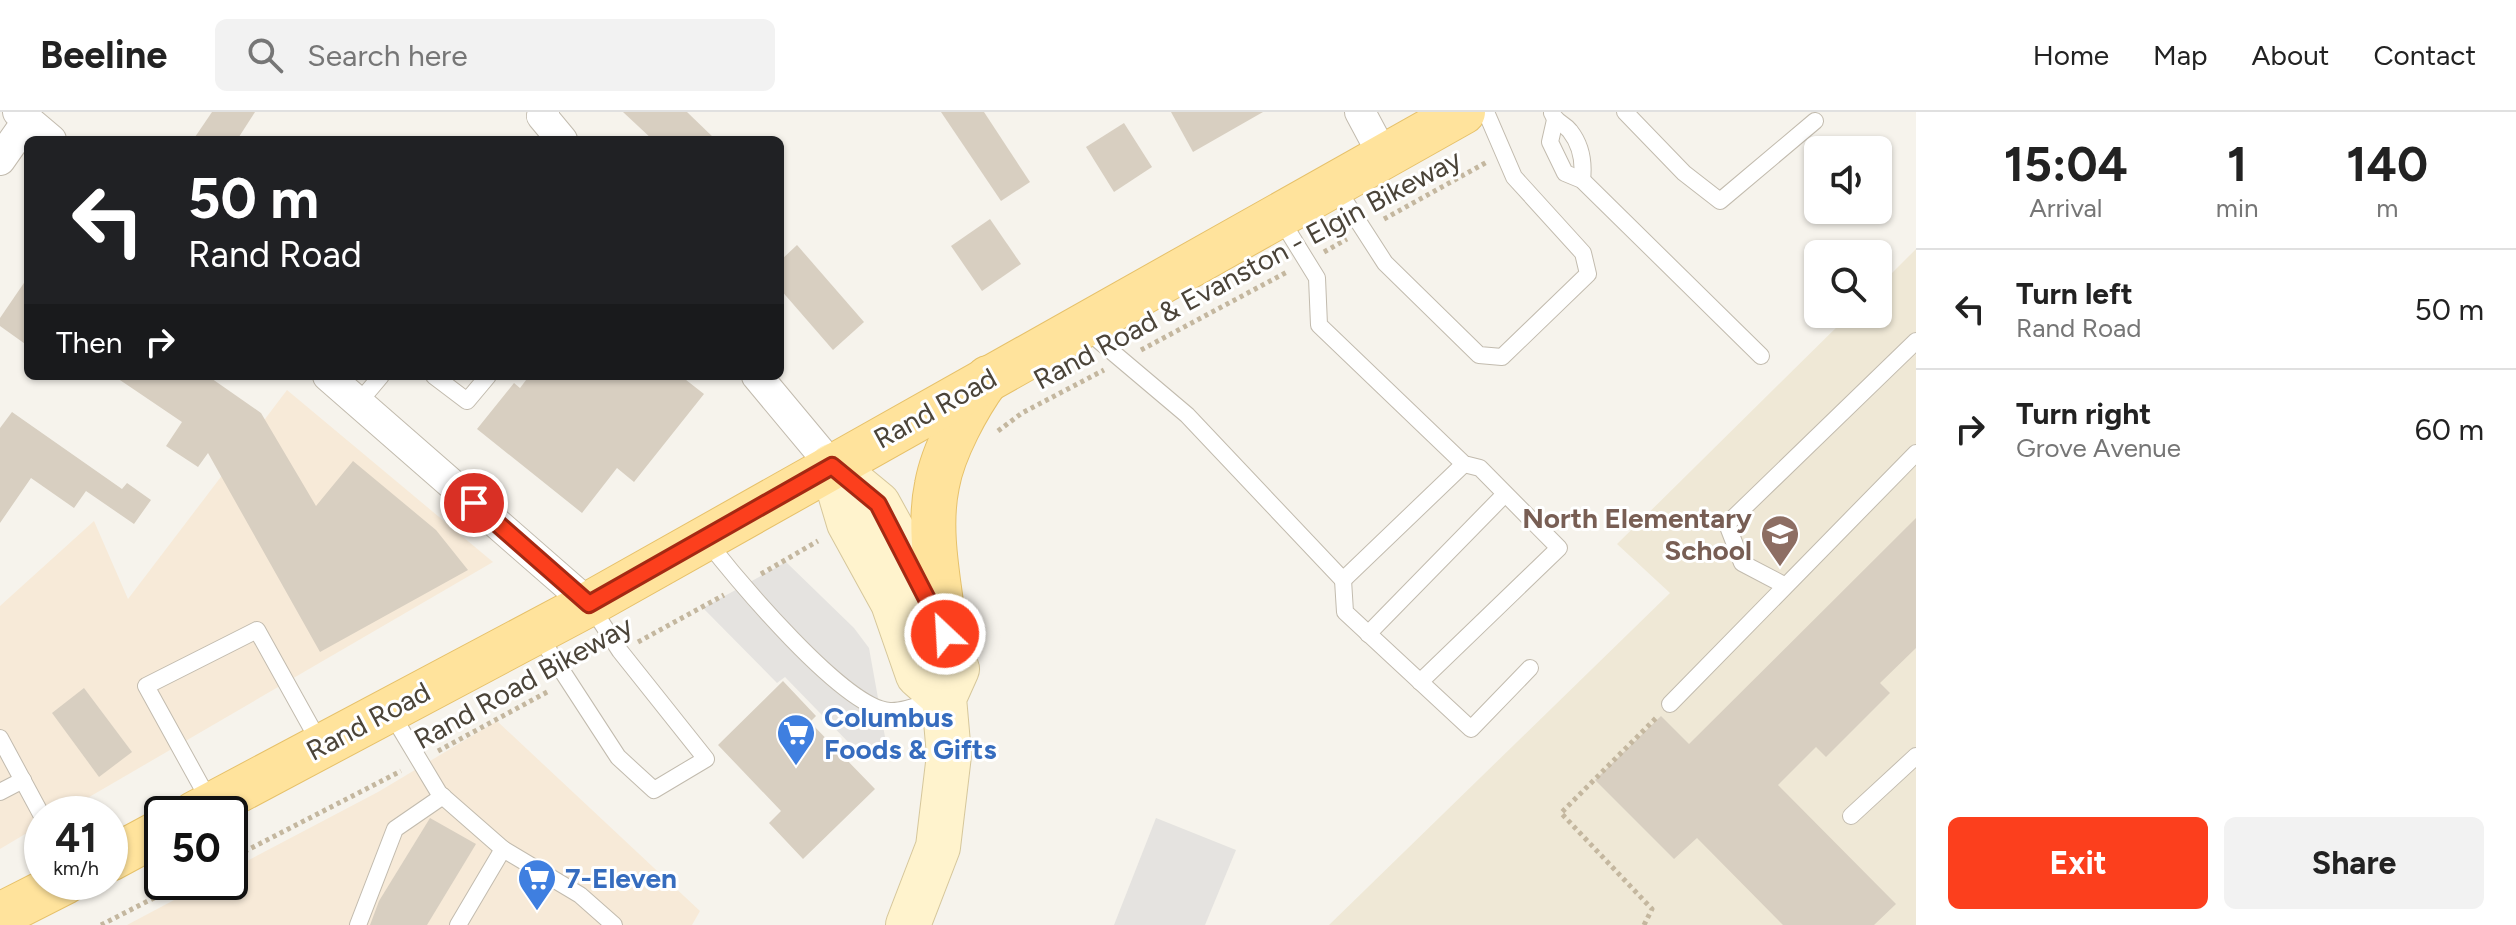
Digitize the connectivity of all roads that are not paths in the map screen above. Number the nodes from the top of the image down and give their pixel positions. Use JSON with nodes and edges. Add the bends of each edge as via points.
{"nodes":[{"id":1,"x":544,"y":112,"type":"edge"},
{"id":2,"x":1360,"y":112,"type":"edge"},
{"id":3,"x":1463,"y":112,"type":"edge"},
{"id":4,"x":1486,"y":112,"type":"edge"},
{"id":5,"x":1625,"y":112,"type":"edge"},
{"id":6,"x":23,"y":116,"type":"edge"},
{"id":7,"x":1553,"y":116,"type":"edge"},
{"id":8,"x":1815,"y":121,"type":"dead end"},
{"id":9,"x":46,"y":136,"type":"edge"},
{"id":10,"x":559,"y":136,"type":"edge"},
{"id":11,"x":1383,"y":155,"type":"junction"},
{"id":12,"x":0,"y":160,"type":"edge"},
{"id":13,"x":1333,"y":182,"type":"junction"},
{"id":14,"x":1278,"y":214,"type":"junction"},
{"id":15,"x":1080,"y":325,"type":"junction"},
{"id":16,"x":1916,"y":341,"type":"edge"},
{"id":17,"x":1761,"y":356,"type":"dead end"},
{"id":18,"x":989,"y":377,"type":"junction"},
{"id":19,"x":333,"y":380,"type":"edge"},
{"id":20,"x":378,"y":380,"type":"edge"},
{"id":21,"x":439,"y":380,"type":"edge"},
{"id":22,"x":485,"y":380,"type":"edge"},
{"id":23,"x":760,"y":380,"type":"edge"},
{"id":24,"x":359,"y":402,"type":"junction"},
{"id":25,"x":1916,"y":453,"type":"edge"},
{"id":26,"x":1464,"y":464,"type":"junction"},
{"id":27,"x":832,"y":466,"type":"junction"},
{"id":28,"x":1505,"y":494,"type":"junction"},
{"id":29,"x":705,"y":538,"type":"junction"},
{"id":30,"x":1343,"y":580,"type":"junction"},
{"id":31,"x":1784,"y":585,"type":"junction"},
{"id":32,"x":589,"y":604,"type":"junction"},
{"id":33,"x":537,"y":631,"type":"junction"},
{"id":34,"x":945,"y":634,"type":"junction"},
{"id":35,"x":1368,"y":634,"type":"junction"},
{"id":36,"x":1530,"y":668,"type":"dead end"},
{"id":37,"x":1420,"y":682,"type":"junction"},
{"id":38,"x":944,"y":698,"type":"junction"},
{"id":39,"x":1670,"y":704,"type":"road end"},
{"id":40,"x":389,"y":710,"type":"junction"},
{"id":41,"x":0,"y":738,"type":"edge"},
{"id":42,"x":322,"y":746,"type":"junction"},
{"id":43,"x":1916,"y":756,"type":"edge"},
{"id":44,"x":23,"y":780,"type":"junction"},
{"id":45,"x":0,"y":792,"type":"edge"},
{"id":46,"x":31,"y":796,"type":"edge"},
{"id":47,"x":197,"y":796,"type":"edge"},
{"id":48,"x":228,"y":796,"type":"edge"},
{"id":49,"x":443,"y":796,"type":"junction"},
{"id":50,"x":1851,"y":816,"type":"dead end"},
{"id":51,"x":503,"y":849,"type":"junction"},
{"id":52,"x":30,"y":900,"type":"edge"},
{"id":53,"x":0,"y":915,"type":"edge"},
{"id":54,"x":358,"y":925,"type":"edge"},
{"id":55,"x":458,"y":925,"type":"edge"},
{"id":56,"x":614,"y":925,"type":"edge"},
{"id":57,"x":908,"y":925,"type":"edge"}],
"edges":[{"from":1,"to":10,"type":"street"},
{"from":2,"to":11,"type":"street"},
{"from":3,"to":11,"type":"main road","name":"Rand Road"},
{"from":4,"to":13,"type":"lane","via":[[1514,177],[1583,253],[1588,274],[1502,357],[1479,355],[1385,263]]},
{"from":5,"to":8,"type":"lane","via":[[1684,173],[1720,201]]},
{"from":6,"to":9,"type":"street"},
{"from":6,"to":12,"type":"street"},
{"from":7,"to":17,"type":"lane","via":[[1570,130],[1584,162],[1582,180]]},
{"from":11,"to":13,"type":"main road","name":"Rand Road"},
{"from":13,"to":14,"type":"main road","name":"Rand Road"},
{"from":14,"to":15,"type":"main road","name":"Rand Road"},
{"from":14,"to":26,"type":"lane","via":[[1317,278],[1319,325]]},
{"from":15,"to":18,"type":"main road","name":"Rand Road"},
{"from":15,"to":30,"type":"lane","via":[[1187,415]]},
{"from":16,"to":31,"type":"lane","via":[[1727,524],[1742,563]]},
{"from":18,"to":27,"type":"main road","name":"Rand Road"},
{"from":18,"to":34,"type":"main road","via":[[969,404],[937,483],[934,525]]},
{"from":19,"to":24,"type":"street"},
{"from":20,"to":24,"type":"lane"},
{"from":21,"to":22,"type":"lane","via":[[467,401]]},
{"from":23,"to":27,"type":"street"},
{"from":24,"to":32,"type":"street"},
{"from":25,"to":31,"type":"lane"},
{"from":26,"to":28,"type":"lane","via":[[1480,468]]},
{"from":26,"to":30,"type":"lane"},
{"from":27,"to":29,"type":"main road","name":"Rand Road"},
{"from":27,"to":34,"type":"main road","via":[[878,504]]},
{"from":27,"to":38,"type":"main road","via":[[849,523],[893,603],[918,675]]},
{"from":28,"to":35,"type":"lane"},
{"from":28,"to":37,"type":"lane","via":[[1559,548]]},
{"from":29,"to":32,"type":"main road","name":"Rand Road"},
{"from":29,"to":38,"type":"lane","via":[[742,585],[852,694],[890,711]]},
{"from":30,"to":35,"type":"lane","via":[[1345,612]]},
{"from":31,"to":39,"type":"lane"},
{"from":32,"to":33,"type":"main road","name":"Rand Road"},
{"from":32,"to":33,"type":"lane","via":[[706,759],[654,790],[618,757]]},
{"from":33,"to":40,"type":"main road","name":"Rand Road"},
{"from":34,"to":38,"type":"main road","via":[[957,669]]},
{"from":35,"to":37,"type":"lane"},
{"from":36,"to":37,"type":"lane","via":[[1471,729]]},
{"from":38,"to":57,"type":"main road","via":[[949,755],[938,847]]},
{"from":40,"to":42,"type":"main road","name":"Rand Road"},
{"from":40,"to":49,"type":"lane"},
{"from":41,"to":44,"type":"lane"},
{"from":42,"to":47,"type":"lane","via":[[257,630],[146,686]]},
{"from":42,"to":48,"type":"main road","name":"Rand Road"},
{"from":43,"to":50,"type":"lane"},
{"from":44,"to":45,"type":"lane"},
{"from":44,"to":46,"type":"lane"},
{"from":49,"to":51,"type":"lane"},
{"from":49,"to":54,"type":"lane","via":[[395,829]]},
{"from":51,"to":55,"type":"lane"},
{"from":51,"to":56,"type":"lane","via":[[580,895]]},
{"from":52,"to":53,"type":"main road"}]}
